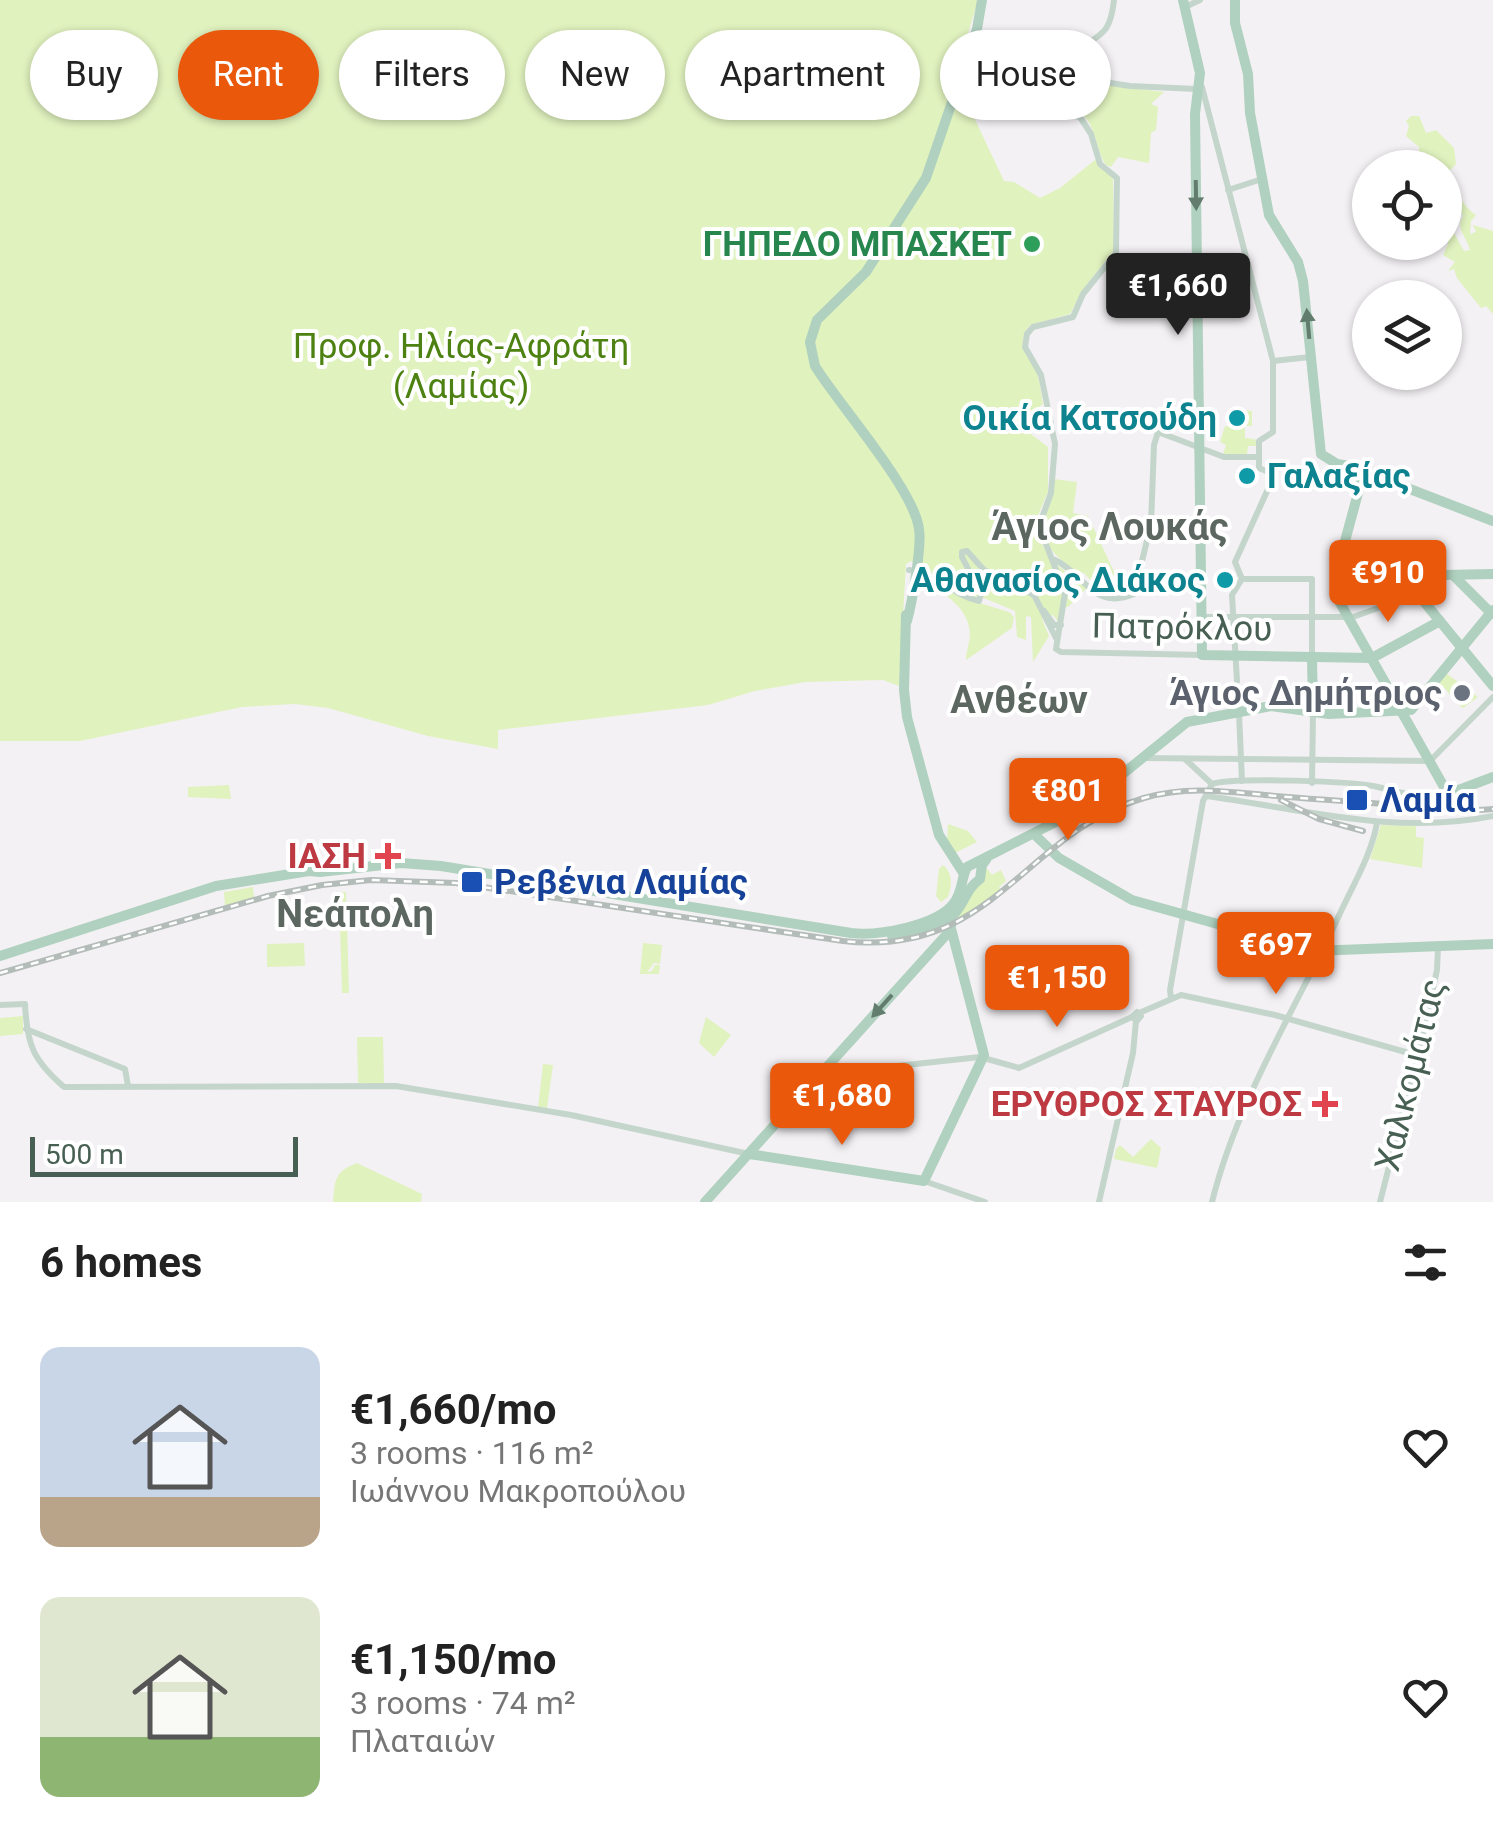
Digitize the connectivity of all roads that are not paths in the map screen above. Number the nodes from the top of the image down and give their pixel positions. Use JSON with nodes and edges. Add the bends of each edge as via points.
{"nodes":[{"id":1,"x":982,"y":0,"type":"edge"},
{"id":2,"x":1114,"y":0,"type":"edge"},
{"id":3,"x":1200,"y":0,"type":"edge"},
{"id":4,"x":1235,"y":0,"type":"edge"},
{"id":5,"x":1184,"y":4,"type":"edge"},
{"id":6,"x":1106,"y":30,"type":"edge"},
{"id":7,"x":1111,"y":82,"type":"edge"},
{"id":8,"x":1200,"y":91,"type":"junction"},
{"id":9,"x":1083,"y":120,"type":"edge"},
{"id":10,"x":1258,"y":180,"type":"junction"},
{"id":11,"x":1228,"y":190,"type":"junction"},
{"id":12,"x":1310,"y":357,"type":"junction"},
{"id":13,"x":1273,"y":363,"type":"junction"},
{"id":14,"x":1200,"y":448,"type":"junction"},
{"id":15,"x":1259,"y":457,"type":"junction"},
{"id":16,"x":1364,"y":471,"type":"junction"},
{"id":17,"x":915,"y":514,"type":"junction"},
{"id":18,"x":1493,"y":522,"type":"edge"},
{"id":19,"x":917,"y":556,"type":"junction"},
{"id":20,"x":1055,"y":560,"type":"junction"},
{"id":21,"x":911,"y":572,"type":"junction"},
{"id":22,"x":1338,"y":572,"type":"junction"},
{"id":23,"x":1493,"y":574,"type":"edge"},
{"id":24,"x":1454,"y":575,"type":"junction"},
{"id":25,"x":930,"y":576,"type":"junction"},
{"id":26,"x":1242,"y":579,"type":"junction"},
{"id":27,"x":1416,"y":585,"type":"junction"},
{"id":28,"x":912,"y":594,"type":"junction"},
{"id":29,"x":1041,"y":605,"type":"junction"},
{"id":30,"x":1492,"y":612,"type":"edge"},
{"id":31,"x":1202,"y":617,"type":"junction"},
{"id":32,"x":1345,"y":617,"type":"junction"},
{"id":33,"x":1234,"y":618,"type":"junction"},
{"id":34,"x":1312,"y":618,"type":"junction"},
{"id":35,"x":907,"y":620,"type":"junction"},
{"id":36,"x":1440,"y":621,"type":"junction"},
{"id":37,"x":1061,"y":627,"type":"junction"},
{"id":38,"x":1051,"y":629,"type":"junction"},
{"id":39,"x":1057,"y":641,"type":"junction"},
{"id":40,"x":1462,"y":648,"type":"junction"},
{"id":41,"x":1202,"y":655,"type":"junction"},
{"id":42,"x":1236,"y":656,"type":"junction"},
{"id":43,"x":1312,"y":657,"type":"junction"},
{"id":44,"x":1372,"y":658,"type":"junction"},
{"id":45,"x":1237,"y":681,"type":"dead end"},
{"id":46,"x":1493,"y":686,"type":"edge"},
{"id":47,"x":1493,"y":697,"type":"edge"},
{"id":48,"x":1238,"y":712,"type":"junction"},
{"id":49,"x":1312,"y":712,"type":"junction"},
{"id":50,"x":1403,"y":713,"type":"junction"},
{"id":51,"x":1139,"y":758,"type":"junction"},
{"id":52,"x":1185,"y":759,"type":"junction"},
{"id":53,"x":1240,"y":759,"type":"junction"},
{"id":54,"x":1312,"y":760,"type":"junction"},
{"id":55,"x":1430,"y":761,"type":"junction"},
{"id":56,"x":1493,"y":777,"type":"edge"},
{"id":57,"x":1242,"y":781,"type":"junction"},
{"id":58,"x":1312,"y":782,"type":"junction"},
{"id":59,"x":1212,"y":784,"type":"junction"},
{"id":60,"x":1448,"y":794,"type":"junction"},
{"id":61,"x":1206,"y":796,"type":"junction"},
{"id":62,"x":1493,"y":816,"type":"edge"},
{"id":63,"x":1377,"y":823,"type":"junction"},
{"id":64,"x":1036,"y":836,"type":"junction"},
{"id":65,"x":971,"y":873,"type":"junction"},
{"id":66,"x":1184,"y":912,"type":"junction"},
{"id":67,"x":951,"y":921,"type":"junction"},
{"id":68,"x":1493,"y":942,"type":"edge"},
{"id":69,"x":1438,"y":947,"type":"junction"},
{"id":70,"x":1322,"y":950,"type":"junction"},
{"id":71,"x":0,"y":956,"type":"edge"},
{"id":72,"x":1172,"y":998,"type":"junction"},
{"id":73,"x":0,"y":1005,"type":"edge"},
{"id":74,"x":1136,"y":1017,"type":"junction"},
{"id":75,"x":1288,"y":1019,"type":"junction"},
{"id":76,"x":26,"y":1029,"type":"junction"},
{"id":77,"x":1416,"y":1055,"type":"junction"},
{"id":78,"x":983,"y":1058,"type":"junction"},
{"id":79,"x":822,"y":1074,"type":"junction"},
{"id":80,"x":128,"y":1086,"type":"junction"},
{"id":81,"x":749,"y":1154,"type":"junction"},
{"id":82,"x":924,"y":1181,"type":"junction"},
{"id":83,"x":704,"y":1202,"type":"edge"},
{"id":84,"x":985,"y":1202,"type":"edge"},
{"id":85,"x":1099,"y":1202,"type":"edge"},
{"id":86,"x":1212,"y":1202,"type":"edge"},
{"id":87,"x":1380,"y":1202,"type":"edge"}],
"edges":[{"from":1,"to":17,"type":"main road","via":[[923,185],[866,272],[820,316],[811,336],[815,366]]},
{"from":2,"to":6,"type":"street"},
{"from":3,"to":5,"type":"street"},
{"from":4,"to":10,"type":"main road"},
{"from":5,"to":8,"type":"main road"},
{"from":7,"to":8,"type":"street"},
{"from":8,"to":11,"type":"street"},
{"from":8,"to":14,"type":"main road","one_way":true},
{"from":9,"to":20,"type":"street","name":"Πατρόκλου","via":[[1100,164],[1115,176],[1118,242],[1114,260],[1072,317],[1033,327],[1026,338],[1055,441],[1051,493],[1039,526]]},
{"from":10,"to":11,"type":"street"},
{"from":12,"to":10,"type":"main road","one_way":true,"via":[[1301,271],[1270,218]]},
{"from":11,"to":13,"type":"street"},
{"from":12,"to":13,"type":"street"},
{"from":12,"to":16,"type":"main road","via":[[1323,456]]},
{"from":13,"to":15,"type":"street","via":[[1270,434],[1260,438]]},
{"from":14,"to":15,"type":"street","via":[[1224,457]]},
{"from":14,"to":20,"type":"street","via":[[1158,432],[1151,524],[1134,594],[1102,597]]},
{"from":14,"to":31,"type":"main road"},
{"from":15,"to":26,"type":"street","via":[[1259,468],[1272,479],[1235,560]]},
{"from":16,"to":18,"type":"main road"},
{"from":16,"to":22,"type":"main road"},
{"from":17,"to":19,"type":"main road"},
{"from":17,"to":21,"type":"main road"},
{"from":19,"to":21,"type":"main road"},
{"from":19,"to":25,"type":"main road"},
{"from":20,"to":37,"type":"street","name":"Πατρόκλου","via":[[1065,594]]},
{"from":21,"to":25,"type":"street"},
{"from":21,"to":28,"type":"main road"},
{"from":21,"to":35,"type":"main road"},
{"from":22,"to":27,"type":"main road","via":[[1402,576]]},
{"from":22,"to":32,"type":"main road"},
{"from":23,"to":24,"type":"main road"},
{"from":24,"to":27,"type":"main road"},
{"from":24,"to":30,"type":"main road"},
{"from":25,"to":28,"type":"main road","via":[[916,582]]},
{"from":25,"to":29,"type":"street","via":[[981,600],[962,558],[967,551],[984,570]]},
{"from":26,"to":33,"type":"street","via":[[1232,594]]},
{"from":26,"to":34,"type":"street","via":[[1312,579]]},
{"from":27,"to":32,"type":"street"},
{"from":27,"to":36,"type":"main road"},
{"from":28,"to":35,"type":"main road"},
{"from":29,"to":37,"type":"street"},
{"from":29,"to":38,"type":"street"},
{"from":30,"to":40,"type":"main road"},
{"from":31,"to":33,"type":"street"},
{"from":31,"to":41,"type":"main road"},
{"from":32,"to":34,"type":"street"},
{"from":32,"to":44,"type":"main road"},
{"from":33,"to":34,"type":"street"},
{"from":33,"to":42,"type":"street"},
{"from":34,"to":43,"type":"street"},
{"from":35,"to":65,"type":"main road","via":[[907,717],[936,826]]},
{"from":36,"to":40,"type":"main road"},
{"from":36,"to":44,"type":"main road","name":"Πατρόκλου"},
{"from":37,"to":38,"type":"street"},
{"from":37,"to":39,"type":"street","name":"Πατρόκλου"},
{"from":38,"to":39,"type":"street"},
{"from":39,"to":41,"type":"street","name":"Πατρόκλου","via":[[1061,652]]},
{"from":40,"to":46,"type":"main road"},
{"from":40,"to":50,"type":"main road"},
{"from":41,"to":42,"type":"main road","name":"Πατρόκλου"},
{"from":42,"to":43,"type":"main road","name":"Πατρόκλου"},
{"from":42,"to":45,"type":"street"},
{"from":43,"to":44,"type":"main road","name":"Πατρόκλου"},
{"from":43,"to":49,"type":"main road"},
{"from":44,"to":50,"type":"main road"},
{"from":47,"to":55,"type":"street"},
{"from":48,"to":49,"type":"main road","via":[[1271,706]]},
{"from":48,"to":51,"type":"main road","via":[[1178,726]]},
{"from":48,"to":53,"type":"street"},
{"from":49,"to":50,"type":"main road"},
{"from":49,"to":54,"type":"street"},
{"from":50,"to":55,"type":"main road"},
{"from":51,"to":52,"type":"street"},
{"from":51,"to":64,"type":"main road"},
{"from":52,"to":53,"type":"street"},
{"from":52,"to":59,"type":"street"},
{"from":53,"to":54,"type":"street"},
{"from":53,"to":57,"type":"street"},
{"from":54,"to":55,"type":"street"},
{"from":54,"to":58,"type":"street"},
{"from":55,"to":60,"type":"main road"},
{"from":56,"to":60,"type":"main road"},
{"from":57,"to":58,"type":"street"},
{"from":57,"to":59,"type":"street"},
{"from":58,"to":60,"type":"street"},
{"from":59,"to":61,"type":"street"},
{"from":61,"to":63,"type":"street"},
{"from":61,"to":66,"type":"street"},
{"from":62,"to":63,"type":"street"},
{"from":63,"to":70,"type":"street"},
{"from":64,"to":65,"type":"main road"},
{"from":64,"to":66,"type":"main road","via":[[1125,897]]},
{"from":65,"to":67,"type":"main road"},
{"from":66,"to":70,"type":"main road"},
{"from":66,"to":72,"type":"street"},
{"from":67,"to":71,"type":"main road","via":[[857,934],[423,863],[209,889]]},
{"from":67,"to":78,"type":"main road"},
{"from":67,"to":79,"type":"main road","one_way":true},
{"from":68,"to":69,"type":"main road"},
{"from":68,"to":70,"type":"main road"},
{"from":69,"to":70,"type":"main road"},
{"from":69,"to":77,"type":"street","name":"Χαλκομάτας"},
{"from":70,"to":75,"type":"street"},
{"from":72,"to":74,"type":"street"},
{"from":72,"to":75,"type":"street"},
{"from":73,"to":76,"type":"street","via":[[25,1004]]},
{"from":74,"to":78,"type":"street","via":[[1018,1068]]},
{"from":74,"to":85,"type":"street"},
{"from":75,"to":77,"type":"street"},
{"from":75,"to":86,"type":"street","via":[[1236,1121]]},
{"from":76,"to":80,"type":"street","via":[[127,1070]]},
{"from":76,"to":80,"type":"street","via":[[40,1064],[64,1087]]},
{"from":77,"to":87,"type":"street","name":"Χαλκομάτας"},
{"from":78,"to":79,"type":"street"},
{"from":78,"to":82,"type":"main road"},
{"from":79,"to":81,"type":"main road"},
{"from":80,"to":81,"type":"street","via":[[396,1086]]},
{"from":81,"to":82,"type":"main road"},
{"from":81,"to":83,"type":"main road"},
{"from":82,"to":84,"type":"street"}]}
